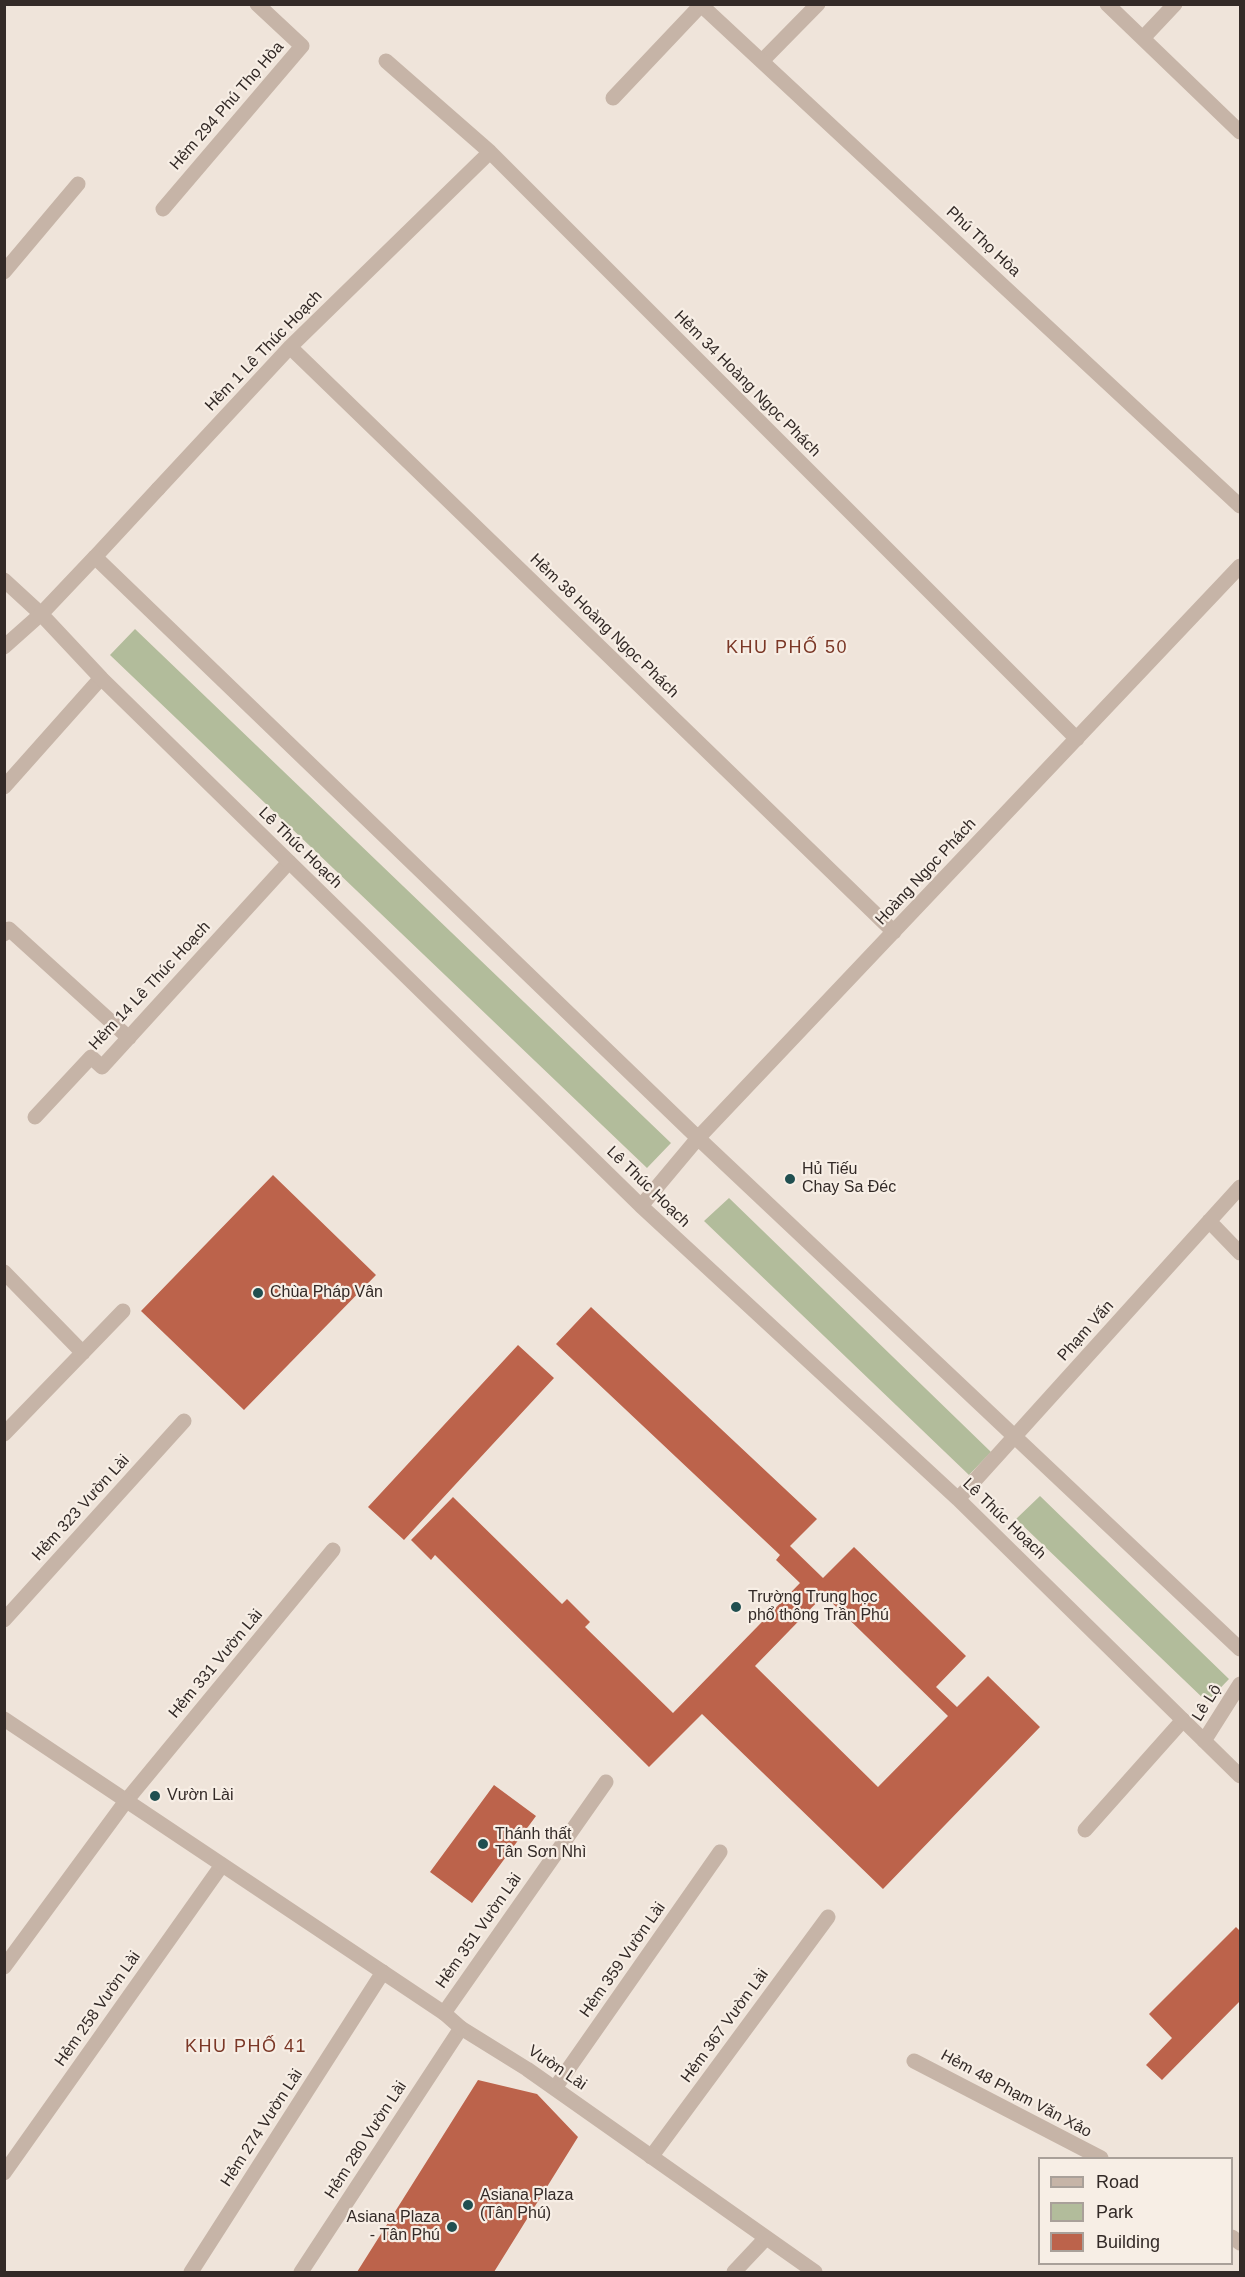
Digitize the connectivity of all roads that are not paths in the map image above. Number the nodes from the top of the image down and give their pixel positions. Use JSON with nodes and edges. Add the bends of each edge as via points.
{"nodes":[{"id":1,"x":257,"y":4,"type":"edge"},
{"id":2,"x":818,"y":4,"type":"edge"},
{"id":3,"x":1107,"y":4,"type":"edge"},
{"id":4,"x":1175,"y":4,"type":"edge"},
{"id":5,"x":701,"y":5,"type":"edge"},
{"id":6,"x":1143,"y":38,"type":"junction"},
{"id":7,"x":386,"y":61,"type":"dead end"},
{"id":8,"x":762,"y":61,"type":"junction"},
{"id":9,"x":613,"y":98,"type":"dead end"},
{"id":10,"x":1240,"y":132,"type":"edge"},
{"id":11,"x":490,"y":152,"type":"junction"},
{"id":12,"x":78,"y":184,"type":"dead end"},
{"id":13,"x":163,"y":209,"type":"dead end"},
{"id":14,"x":4,"y":272,"type":"edge"},
{"id":15,"x":290,"y":347,"type":"junction"},
{"id":16,"x":1240,"y":506,"type":"edge"},
{"id":17,"x":95,"y":557,"type":"junction"},
{"id":18,"x":1240,"y":566,"type":"edge"},
{"id":19,"x":4,"y":580,"type":"edge"},
{"id":20,"x":40,"y":614,"type":"junction"},
{"id":21,"x":4,"y":647,"type":"edge"},
{"id":22,"x":101,"y":678,"type":"junction"},
{"id":23,"x":1077,"y":739,"type":"junction"},
{"id":24,"x":4,"y":787,"type":"edge"},
{"id":25,"x":289,"y":862,"type":"junction"},
{"id":26,"x":894,"y":932,"type":"junction"},
{"id":27,"x":4,"y":934,"type":"edge"},
{"id":28,"x":129,"y":1038,"type":"junction"},
{"id":29,"x":35,"y":1117,"type":"dead end"},
{"id":30,"x":698,"y":1137,"type":"junction"},
{"id":31,"x":1240,"y":1187,"type":"edge"},
{"id":32,"x":641,"y":1206,"type":"junction"},
{"id":33,"x":1209,"y":1221,"type":"junction"},
{"id":34,"x":1240,"y":1253,"type":"edge"},
{"id":35,"x":4,"y":1272,"type":"edge"},
{"id":36,"x":123,"y":1311,"type":"dead end"},
{"id":37,"x":83,"y":1353,"type":"junction"},
{"id":38,"x":184,"y":1421,"type":"dead end"},
{"id":39,"x":4,"y":1434,"type":"edge"},
{"id":40,"x":1017,"y":1436,"type":"junction"},
{"id":41,"x":958,"y":1499,"type":"junction"},
{"id":42,"x":333,"y":1550,"type":"dead end"},
{"id":43,"x":4,"y":1620,"type":"edge"},
{"id":44,"x":1240,"y":1649,"type":"edge"},
{"id":45,"x":1240,"y":1684,"type":"edge"},
{"id":46,"x":4,"y":1719,"type":"edge"},
{"id":47,"x":1183,"y":1720,"type":"junction"},
{"id":48,"x":1204,"y":1741,"type":"junction"},
{"id":49,"x":1240,"y":1776,"type":"edge"},
{"id":50,"x":606,"y":1782,"type":"dead end"},
{"id":51,"x":126,"y":1802,"type":"junction"},
{"id":52,"x":1085,"y":1830,"type":"dead end"},
{"id":53,"x":720,"y":1852,"type":"dead end"},
{"id":54,"x":222,"y":1865,"type":"junction"},
{"id":55,"x":828,"y":1917,"type":"dead end"},
{"id":56,"x":4,"y":1967,"type":"edge"},
{"id":57,"x":383,"y":1972,"type":"junction"},
{"id":58,"x":444,"y":2013,"type":"junction"},
{"id":59,"x":461,"y":2028,"type":"junction"},
{"id":60,"x":914,"y":2061,"type":"dead end"},
{"id":61,"x":555,"y":2088,"type":"junction"},
{"id":62,"x":651,"y":2157,"type":"junction"},
{"id":63,"x":1099,"y":2157,"type":"edge"},
{"id":64,"x":4,"y":2173,"type":"edge"},
{"id":65,"x":766,"y":2238,"type":"junction"},
{"id":66,"x":191,"y":2272,"type":"edge"},
{"id":67,"x":301,"y":2272,"type":"edge"},
{"id":68,"x":734,"y":2272,"type":"edge"},
{"id":69,"x":815,"y":2272,"type":"edge"}],
"edges":[{"from":1,"to":13,"type":"street","name":"Hẻm 294 Phú Thọ Hòa","via":[[302,46]]},
{"from":2,"to":8,"type":"street"},
{"from":3,"to":6,"type":"street"},
{"from":4,"to":6,"type":"street"},
{"from":5,"to":8,"type":"street","name":"Phú Thọ Hòa"},
{"from":5,"to":9,"type":"street"},
{"from":6,"to":10,"type":"street"},
{"from":7,"to":11,"type":"street","name":"Hẻm 34 Hoàng Ngọc Phách"},
{"from":8,"to":16,"type":"street","name":"Phú Thọ Hòa"},
{"from":11,"to":15,"type":"street","name":"Hẻm 1 Lê Thúc Hoạch"},
{"from":11,"to":23,"type":"street","name":"Hẻm 34 Hoàng Ngọc Phách"},
{"from":12,"to":14,"type":"street"},
{"from":15,"to":17,"type":"street","name":"Hẻm 1 Lê Thúc Hoạch"},
{"from":15,"to":26,"type":"street","name":"Hẻm 38 Hoàng Ngọc Phách"},
{"from":17,"to":20,"type":"street","name":"Hẻm 1 Lê Thúc Hoạch"},
{"from":17,"to":30,"type":"street"},
{"from":18,"to":23,"type":"street","name":"Hoàng Ngọc Phách"},
{"from":19,"to":20,"type":"street","name":"Lê Thúc Hoạch"},
{"from":20,"to":21,"type":"street","name":"Hẻm 1 Lê Thúc Hoạch"},
{"from":20,"to":22,"type":"street","name":"Lê Thúc Hoạch"},
{"from":22,"to":24,"type":"street"},
{"from":22,"to":25,"type":"street","name":"Lê Thúc Hoạch"},
{"from":23,"to":26,"type":"street","name":"Hoàng Ngọc Phách"},
{"from":25,"to":28,"type":"street","name":"Hẻm 14 Lê Thúc Hoạch"},
{"from":25,"to":32,"type":"street","name":"Lê Thúc Hoạch"},
{"from":26,"to":30,"type":"street","name":"Hoàng Ngọc Phách"},
{"from":27,"to":28,"type":"street","via":[[9,929]]},
{"from":28,"to":29,"type":"street","name":"Hẻm 14 Lê Thúc Hoạch","via":[[102,1067],[91,1057]]},
{"from":30,"to":32,"type":"street","name":"Hoàng Ngọc Phách"},
{"from":30,"to":40,"type":"street"},
{"from":31,"to":33,"type":"street","name":"Phạm Vấn"},
{"from":32,"to":41,"type":"street","name":"Lê Thúc Hoạch"},
{"from":33,"to":34,"type":"street"},
{"from":33,"to":40,"type":"street","name":"Phạm Vấn"},
{"from":35,"to":37,"type":"street"},
{"from":36,"to":37,"type":"street"},
{"from":37,"to":39,"type":"street"},
{"from":38,"to":43,"type":"street","name":"Hẻm 323 Vườn Lài"},
{"from":40,"to":41,"type":"street","name":"Phạm Vấn"},
{"from":40,"to":44,"type":"street"},
{"from":41,"to":47,"type":"street","name":"Lê Thúc Hoạch"},
{"from":42,"to":51,"type":"street","name":"Hẻm 331 Vườn Lài"},
{"from":45,"to":48,"type":"street","name":"Lê Lộ"},
{"from":46,"to":51,"type":"street","name":"Vườn Lài"},
{"from":47,"to":48,"type":"street","name":"Lê Thúc Hoạch"},
{"from":47,"to":52,"type":"street"},
{"from":48,"to":49,"type":"street","name":"Lê Thúc Hoạch"},
{"from":50,"to":58,"type":"street","name":"Hẻm 351 Vườn Lài"},
{"from":51,"to":54,"type":"street","name":"Vườn Lài"},
{"from":51,"to":56,"type":"street","name":"Hẻm 331 Vườn Lài"},
{"from":53,"to":61,"type":"street","name":"Hẻm 359 Vườn Lài"},
{"from":54,"to":57,"type":"street","name":"Vườn Lài"},
{"from":54,"to":64,"type":"street","name":"Hẻm 258 Vườn Lài"},
{"from":55,"to":62,"type":"street","name":"Hẻm 367 Vườn Lài"},
{"from":57,"to":58,"type":"street","name":"Vườn Lài"},
{"from":57,"to":66,"type":"street","name":"Hẻm 274 Vườn Lài"},
{"from":58,"to":59,"type":"street","name":"Vườn Lài"},
{"from":59,"to":61,"type":"street","name":"Vườn Lài"},
{"from":59,"to":67,"type":"street","name":"Hẻm 280 Vườn Lài"},
{"from":60,"to":63,"type":"street","name":"Hẻm 48 Phạm Văn Xảo"},
{"from":61,"to":62,"type":"street","name":"Vườn Lài"},
{"from":62,"to":65,"type":"street","name":"Vườn Lài"},
{"from":65,"to":68,"type":"street"},
{"from":65,"to":69,"type":"street","name":"Vườn Lài"}]}
